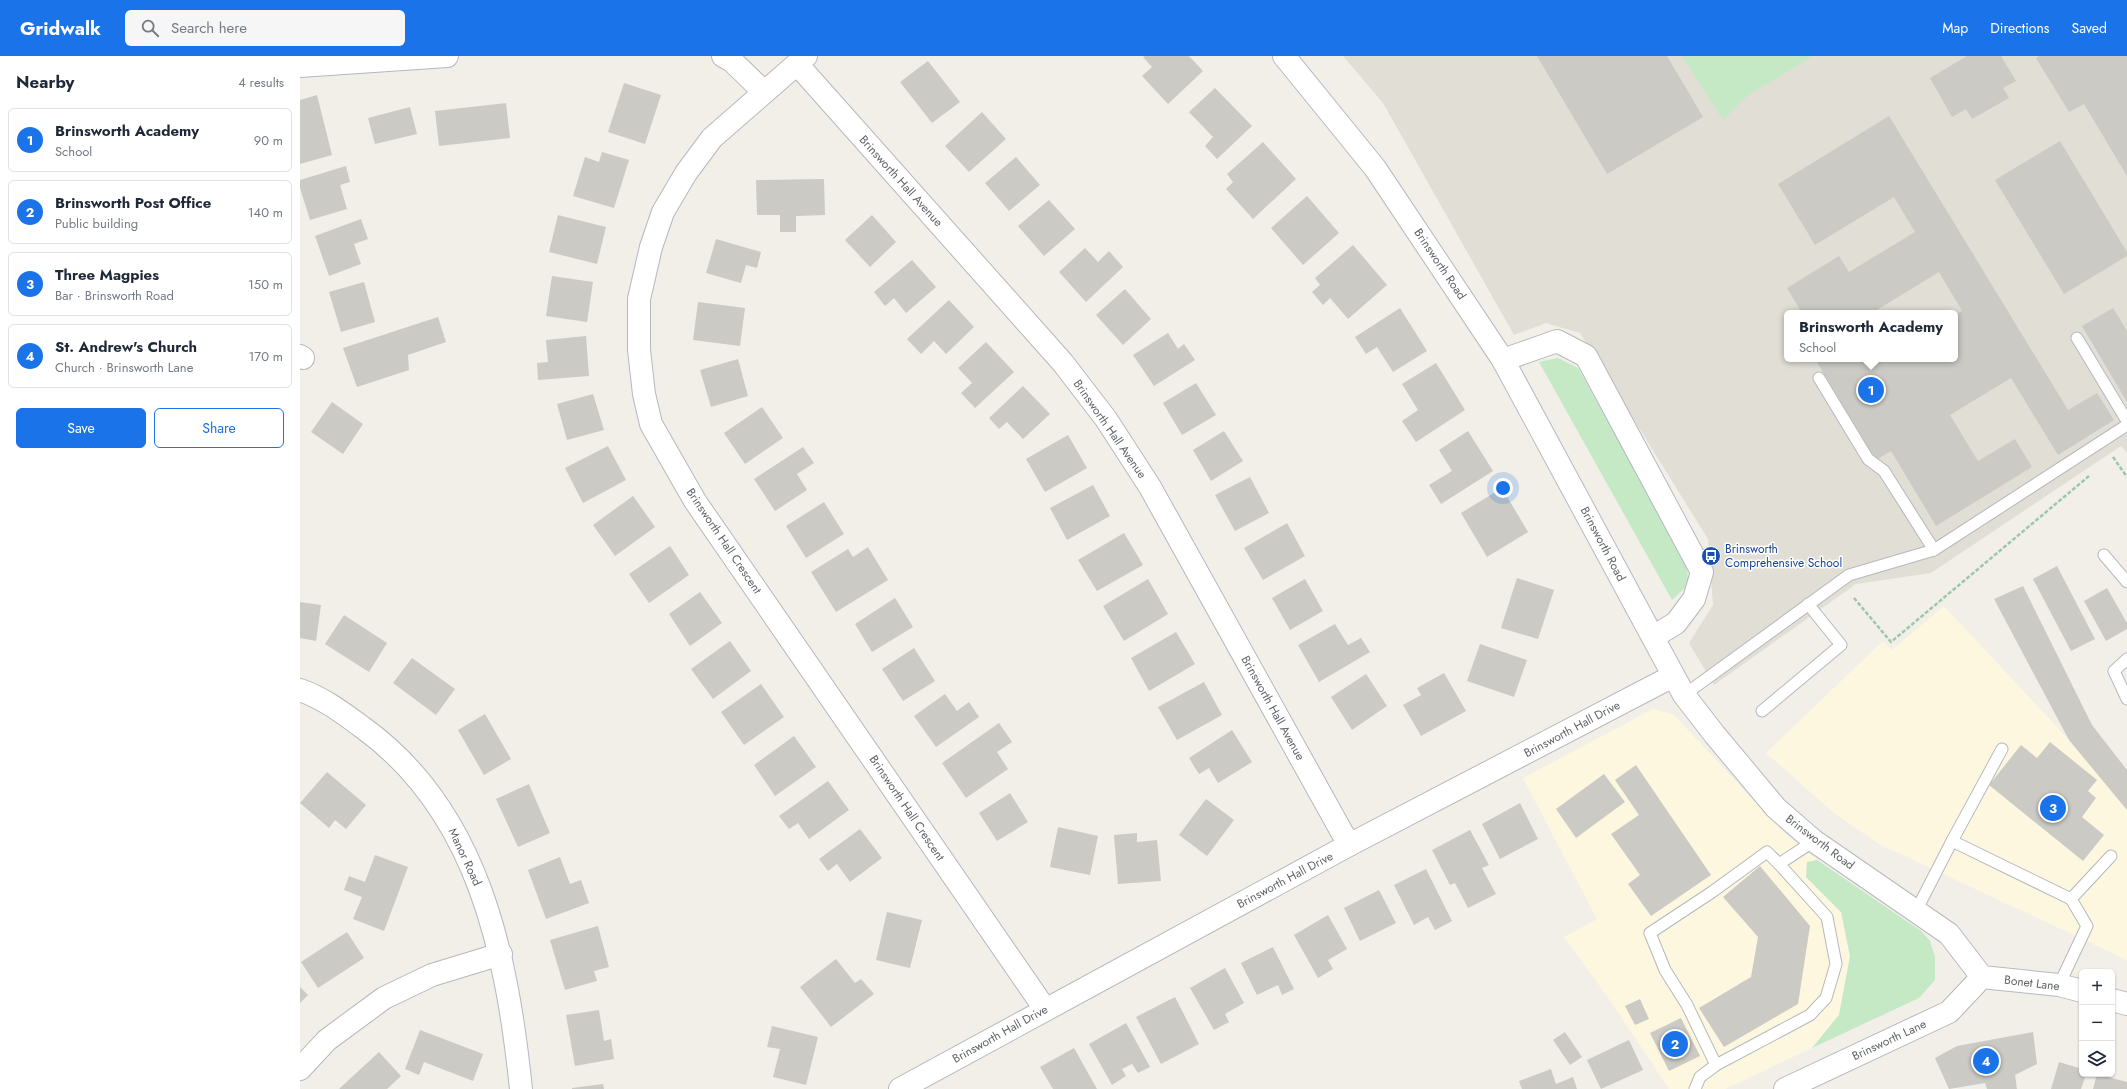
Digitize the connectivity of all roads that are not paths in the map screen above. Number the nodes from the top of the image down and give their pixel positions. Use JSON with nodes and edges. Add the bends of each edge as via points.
{"nodes":[{"id":1,"x":447,"y":56,"type":"edge"},
{"id":2,"x":723,"y":56,"type":"edge"},
{"id":3,"x":1284,"y":56,"type":"edge"},
{"id":4,"x":802,"y":60,"type":"edge"},
{"id":5,"x":300,"y":66,"type":"edge"},
{"id":6,"x":764,"y":92,"type":"junction"},
{"id":7,"x":2077,"y":338,"type":"dead end"},
{"id":8,"x":1503,"y":360,"type":"junction"},
{"id":9,"x":1819,"y":378,"type":"dead end"},
{"id":10,"x":2127,"y":421,"type":"edge"},
{"id":11,"x":2127,"y":425,"type":"edge"},
{"id":12,"x":1934,"y":550,"type":"junction"},
{"id":13,"x":2104,"y":555,"type":"dead end"},
{"id":14,"x":2127,"y":582,"type":"edge"},
{"id":15,"x":1808,"y":604,"type":"junction"},
{"id":16,"x":1653,"y":636,"type":"junction"},
{"id":17,"x":2127,"y":659,"type":"edge"},
{"id":18,"x":1673,"y":676,"type":"junction"},
{"id":19,"x":300,"y":690,"type":"edge"},
{"id":20,"x":1684,"y":695,"type":"junction"},
{"id":21,"x":2127,"y":700,"type":"edge"},
{"id":22,"x":1762,"y":710,"type":"dead end"},
{"id":23,"x":2002,"y":749,"type":"dead end"},
{"id":24,"x":1814,"y":841,"type":"junction"},
{"id":25,"x":1952,"y":841,"type":"junction"},
{"id":26,"x":1349,"y":845,"type":"junction"},
{"id":27,"x":2111,"y":856,"type":"dead end"},
{"id":28,"x":1779,"y":864,"type":"junction"},
{"id":29,"x":2071,"y":899,"type":"junction"},
{"id":30,"x":1916,"y":911,"type":"junction"},
{"id":31,"x":501,"y":954,"type":"junction"},
{"id":32,"x":1982,"y":976,"type":"junction"},
{"id":33,"x":2059,"y":985,"type":"junction"},
{"id":34,"x":2079,"y":990,"type":"edge"},
{"id":35,"x":2115,"y":1001,"type":"edge"},
{"id":36,"x":2127,"y":1004,"type":"edge"},
{"id":37,"x":1045,"y":1009,"type":"junction"},
{"id":38,"x":1716,"y":1065,"type":"junction"},
{"id":39,"x":300,"y":1069,"type":"edge"},
{"id":40,"x":521,"y":1089,"type":"edge"},
{"id":41,"x":900,"y":1089,"type":"edge"},
{"id":42,"x":1695,"y":1089,"type":"edge"},
{"id":43,"x":1786,"y":1089,"type":"edge"}],
"edges":[{"from":1,"to":5,"type":"street"},
{"from":2,"to":6,"type":"street","via":[[732,61]]},
{"from":3,"to":8,"type":"street","name":"Brinsworth Road","via":[[1375,168]]},
{"from":4,"to":6,"type":"street","name":"Brinsworth Hall Crescent"},
{"from":4,"to":26,"type":"street","name":"Brinsworth Hall Avenue","via":[[1063,363],[1106,419],[1150,487]]},
{"from":6,"to":37,"type":"street","name":"Brinsworth Hall Crescent","via":[[712,138],[686,173],[664,212],[651,247],[639,299],[639,350],[644,394],[651,424],[695,501]]},
{"from":7,"to":10,"type":"lane"},
{"from":8,"to":16,"type":"street","name":"Brinsworth Road"},
{"from":8,"to":16,"type":"street","via":[[1557,341],[1586,356],[1702,572],[1694,599],[1676,623]]},
{"from":9,"to":12,"type":"lane","via":[[1868,459],[1884,471]]},
{"from":11,"to":12,"type":"lane"},
{"from":12,"to":15,"type":"lane","via":[[1849,575]]},
{"from":13,"to":14,"type":"lane"},
{"from":15,"to":20,"type":"lane"},
{"from":15,"to":22,"type":"lane","via":[[1841,645]]},
{"from":16,"to":18,"type":"street","name":"Brinsworth Road"},
{"from":17,"to":21,"type":"lane","via":[[2114,672]]},
{"from":18,"to":20,"type":"street","name":"Brinsworth Road"},
{"from":18,"to":26,"type":"street","name":"Brinsworth Hall Drive"},
{"from":19,"to":31,"type":"street","name":"Manor Road","via":[[337,708],[373,734],[402,760],[423,785],[446,817],[466,856],[488,907]]},
{"from":20,"to":24,"type":"street","name":"Brinsworth Road","via":[[1776,808]]},
{"from":23,"to":25,"type":"lane"},
{"from":24,"to":28,"type":"lane"},
{"from":24,"to":30,"type":"street","name":"Brinsworth Road"},
{"from":25,"to":29,"type":"lane"},
{"from":25,"to":30,"type":"lane"},
{"from":26,"to":37,"type":"street","name":"Brinsworth Hall Drive"},
{"from":27,"to":29,"type":"lane"},
{"from":28,"to":38,"type":"lane","via":[[1827,918],[1836,964],[1826,998],[1810,1015]]},
{"from":28,"to":38,"type":"lane","via":[[1767,852],[1650,933],[1665,970],[1687,1005]]},
{"from":29,"to":33,"type":"lane","via":[[2087,926]]},
{"from":30,"to":32,"type":"street","name":"Brinsworth Road","via":[[1949,934]]},
{"from":31,"to":39,"type":"street","via":[[432,975],[384,998],[327,1040]]},
{"from":31,"to":40,"type":"street","name":"Manor Road","via":[[511,1004]]},
{"from":32,"to":33,"type":"street","name":"Bonet Lane"},
{"from":32,"to":43,"type":"street","name":"Brinsworth Lane","via":[[1950,1012]]},
{"from":33,"to":34,"type":"street","name":"Bonet Lane"},
{"from":35,"to":36,"type":"street"},
{"from":37,"to":41,"type":"street","name":"Brinsworth Hall Drive"},
{"from":38,"to":42,"type":"lane","via":[[1700,1077]]}]}
